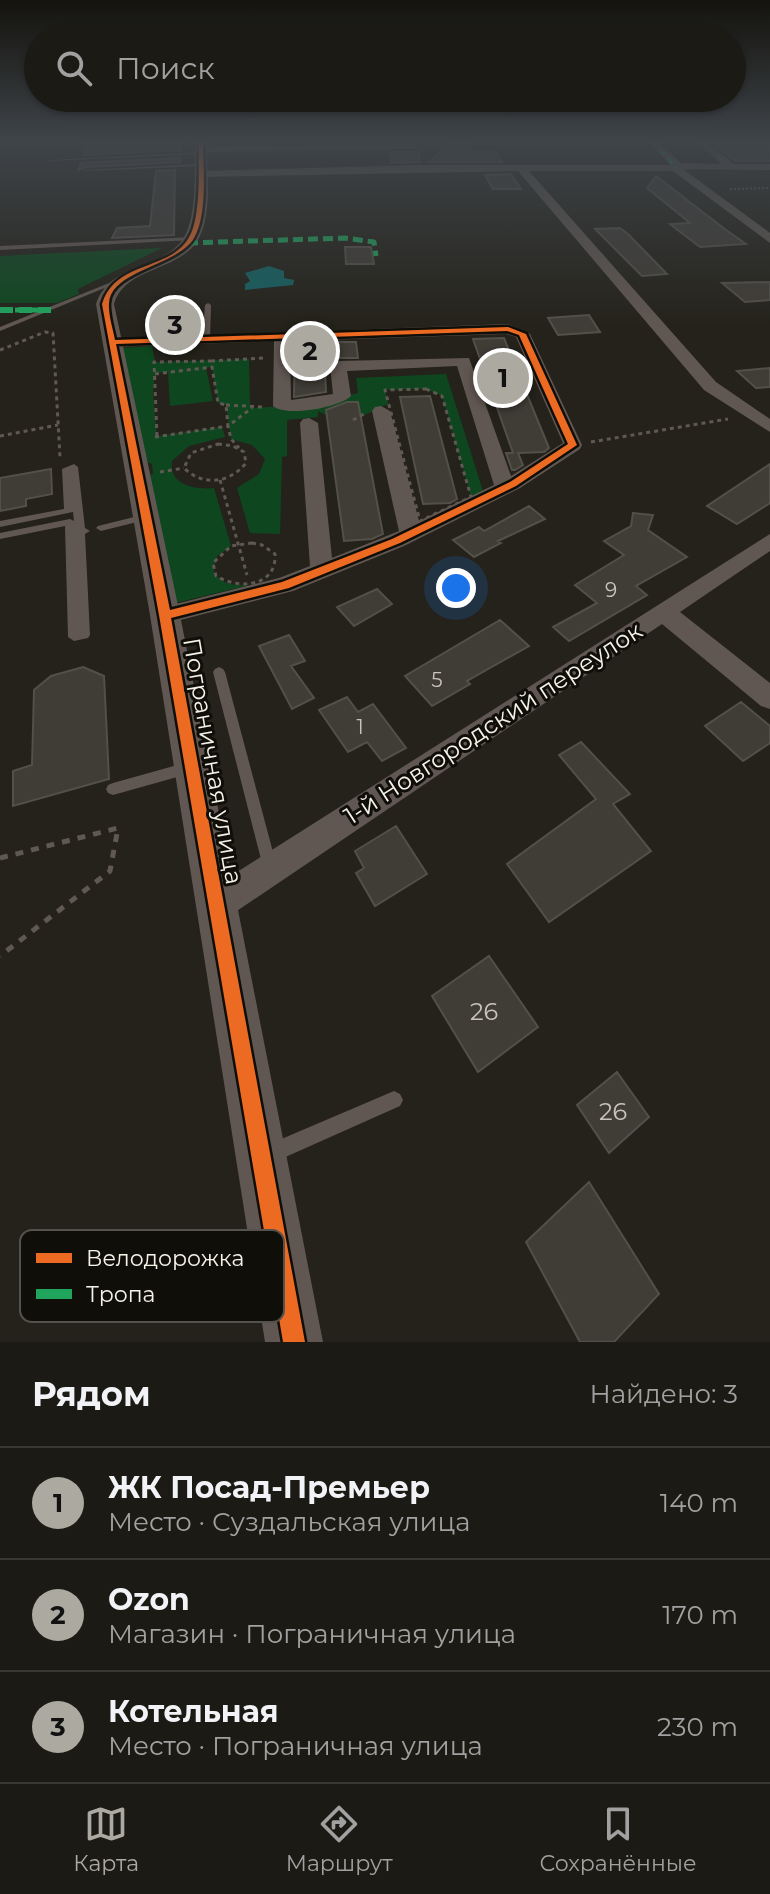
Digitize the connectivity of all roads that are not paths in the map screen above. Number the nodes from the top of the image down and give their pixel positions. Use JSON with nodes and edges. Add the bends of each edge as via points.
{"nodes":[{"id":1,"x":197,"y":203,"type":"edge"},
{"id":2,"x":551,"y":203,"type":"edge"},
{"id":3,"x":722,"y":203,"type":"edge"},
{"id":4,"x":192,"y":238,"type":"junction"},
{"id":5,"x":770,"y":239,"type":"edge"},
{"id":6,"x":0,"y":248,"type":"edge"},
{"id":7,"x":128,"y":277,"type":"junction"},
{"id":8,"x":208,"y":305,"type":"dead end"},
{"id":9,"x":0,"y":329,"type":"edge"},
{"id":10,"x":206,"y":339,"type":"junction"},
{"id":11,"x":160,"y":341,"type":"junction"},
{"id":12,"x":112,"y":342,"type":"junction"},
{"id":13,"x":282,"y":349,"type":"junction"},
{"id":14,"x":373,"y":416,"type":"road end"},
{"id":15,"x":309,"y":423,"type":"dead end"},
{"id":16,"x":770,"y":427,"type":"edge"},
{"id":17,"x":505,"y":488,"type":"junction"},
{"id":18,"x":146,"y":517,"type":"junction"},
{"id":19,"x":0,"y":524,"type":"edge"},
{"id":20,"x":101,"y":528,"type":"dead end"},
{"id":21,"x":411,"y":534,"type":"junction"},
{"id":22,"x":0,"y":536,"type":"edge"},
{"id":23,"x":770,"y":541,"type":"edge"},
{"id":24,"x":322,"y":570,"type":"junction"},
{"id":25,"x":663,"y":612,"type":"junction"},
{"id":26,"x":165,"y":615,"type":"junction"},
{"id":27,"x":219,"y":672,"type":"dead end"},
{"id":28,"x":770,"y":698,"type":"edge"},
{"id":29,"x":191,"y":768,"type":"junction"},
{"id":30,"x":113,"y":789,"type":"dead end"},
{"id":31,"x":270,"y":870,"type":"junction"},
{"id":32,"x":216,"y":905,"type":"junction"},
{"id":33,"x":394,"y":1100,"type":"dead end"},
{"id":34,"x":261,"y":1157,"type":"junction"},
{"id":35,"x":274,"y":1230,"type":"edge"},
{"id":36,"x":284,"y":1286,"type":"edge"},
{"id":37,"x":294,"y":1342,"type":"edge"}],
"edges":[{"from":1,"to":4,"type":"street"},
{"from":2,"to":16,"type":"street","via":[[710,386]]},
{"from":3,"to":5,"type":"street"},
{"from":4,"to":6,"type":"lane"},
{"from":4,"to":7,"type":"street","name":"Пограничная улица"},
{"from":7,"to":9,"type":"lane"},
{"from":7,"to":12,"type":"street","name":"Пограничная улица","via":[[105,298]]},
{"from":8,"to":10,"type":"lane"},
{"from":10,"to":11,"type":"street"},
{"from":10,"to":13,"type":"street"},
{"from":11,"to":12,"type":"street"},
{"from":11,"to":13,"type":"street","via":[[162,357]]},
{"from":12,"to":18,"type":"street","name":"Пограничная улица"},
{"from":13,"to":17,"type":"street","via":[[282,406],[342,396],[338,366],[463,361]]},
{"from":13,"to":17,"type":"street","via":[[508,329],[522,334],[573,445]]},
{"from":14,"to":21,"type":"street"},
{"from":15,"to":24,"type":"street"},
{"from":17,"to":21,"type":"street"},
{"from":18,"to":20,"type":"lane"},
{"from":18,"to":26,"type":"street","name":"Пограничная улица"},
{"from":19,"to":22,"type":"lane","via":[[69,511],[67,469],[74,467],[82,532],[84,635],[74,637],[70,522]]},
{"from":21,"to":24,"type":"street"},
{"from":23,"to":25,"type":"street","name":"1-й Новгородский переулок"},
{"from":24,"to":26,"type":"street","via":[[285,585]]},
{"from":25,"to":28,"type":"street"},
{"from":25,"to":31,"type":"street","name":"1-й Новгородский переулок"},
{"from":26,"to":29,"type":"street","name":"Пограничная улица"},
{"from":27,"to":31,"type":"lane"},
{"from":29,"to":30,"type":"lane"},
{"from":29,"to":32,"type":"street","name":"Пограничная улица"},
{"from":31,"to":32,"type":"street","name":"1-й Новгородский переулок"},
{"from":32,"to":34,"type":"street","name":"Пограничная улица"},
{"from":33,"to":34,"type":"lane"},
{"from":34,"to":35,"type":"street","name":"Пограничная улица"},
{"from":36,"to":37,"type":"street","name":"Пограничная улица"}]}
